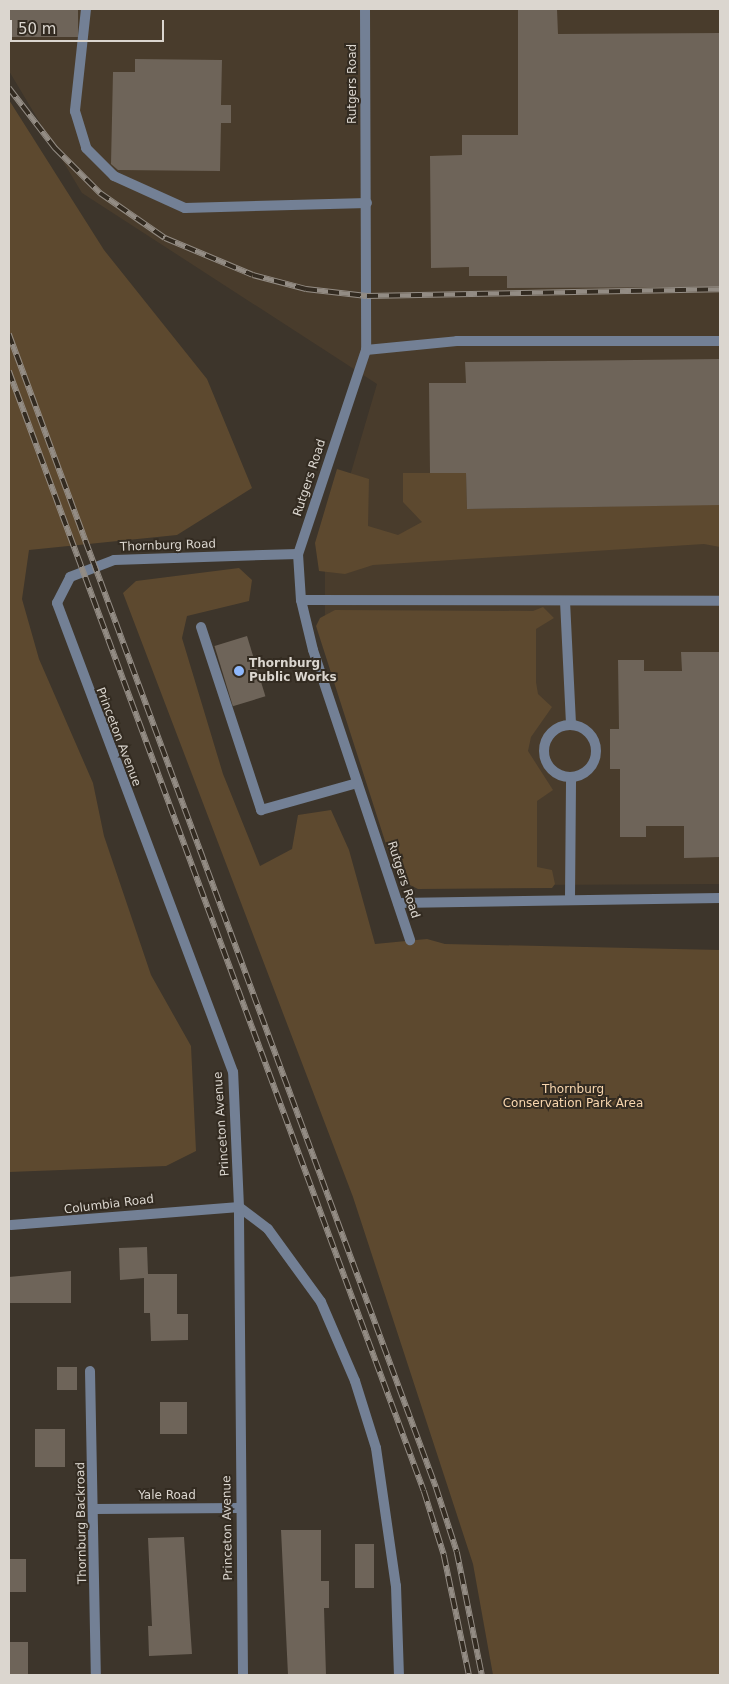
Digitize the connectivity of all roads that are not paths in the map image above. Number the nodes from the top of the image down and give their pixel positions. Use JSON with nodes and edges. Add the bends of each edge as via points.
{"nodes":[{"id":1,"x":86,"y":9,"type":"edge"},
{"id":2,"x":365,"y":9,"type":"edge"},
{"id":3,"x":366,"y":203,"type":"junction"},
{"id":4,"x":720,"y":341,"type":"edge"},
{"id":5,"x":366,"y":350,"type":"junction"},
{"id":6,"x":298,"y":554,"type":"junction"},
{"id":7,"x":301,"y":600,"type":"junction"},
{"id":8,"x":564,"y":601,"type":"junction"},
{"id":9,"x":720,"y":602,"type":"edge"},
{"id":10,"x":57,"y":603,"type":"joint"},
{"id":11,"x":201,"y":627,"type":"dead end"},
{"id":12,"x":570,"y":725,"type":"junction"},
{"id":13,"x":570,"y":777,"type":"junction"},
{"id":14,"x":358,"y":783,"type":"junction"},
{"id":15,"x":570,"y":898,"type":"junction"},
{"id":16,"x":720,"y":898,"type":"edge"},
{"id":17,"x":398,"y":903,"type":"junction"},
{"id":18,"x":410,"y":940,"type":"dead end"},
{"id":19,"x":239,"y":1207,"type":"junction"},
{"id":20,"x":11,"y":1225,"type":"dead end"},
{"id":21,"x":90,"y":1371,"type":"dead end"},
{"id":22,"x":240,"y":1508,"type":"junction"},
{"id":23,"x":94,"y":1509,"type":"junction"},
{"id":24,"x":96,"y":1675,"type":"edge"},
{"id":25,"x":243,"y":1675,"type":"edge"},
{"id":26,"x":399,"y":1675,"type":"edge"}],
"edges":[{"from":1,"to":3,"type":"street","via":[[75,111],[86,148],[114,176],[185,208]]},
{"from":2,"to":3,"type":"street","name":"Rutgers Road"},
{"from":3,"to":5,"type":"street","name":"Rutgers Road"},
{"from":4,"to":5,"type":"street","via":[[457,341]]},
{"from":5,"to":6,"type":"street","name":"Rutgers Road"},
{"from":6,"to":7,"type":"street","name":"Rutgers Road"},
{"from":6,"to":10,"type":"street","name":"Thornburg Road","via":[[114,560],[70,578]]},
{"from":7,"to":8,"type":"street"},
{"from":7,"to":14,"type":"street","name":"Rutgers Road"},
{"from":8,"to":9,"type":"street"},
{"from":8,"to":12,"type":"street"},
{"from":10,"to":19,"type":"street","name":"Princeton Avenue","via":[[59,618],[233,1072]]},
{"from":11,"to":14,"type":"street","via":[[262,810]]},
{"from":12,"to":13,"type":"street","via":[[549,736],[544,752],[549,767]]},
{"from":12,"to":13,"type":"street","via":[[593,738],[596,756],[587,771]]},
{"from":13,"to":15,"type":"street"},
{"from":14,"to":17,"type":"street","name":"Rutgers Road"},
{"from":15,"to":16,"type":"street"},
{"from":15,"to":17,"type":"street"},
{"from":17,"to":18,"type":"street","name":"Rutgers Road"},
{"from":19,"to":20,"type":"street","name":"Columbia Road"},
{"from":19,"to":22,"type":"street","name":"Princeton Avenue"},
{"from":19,"to":26,"type":"street","via":[[268,1230],[321,1302],[355,1381],[376,1448],[396,1586]]},
{"from":21,"to":23,"type":"street","name":"Thornburg Backroad"},
{"from":22,"to":23,"type":"street","name":"Yale Road"},
{"from":22,"to":25,"type":"street","name":"Princeton Avenue"},
{"from":23,"to":24,"type":"street","name":"Thornburg Backroad"}]}
